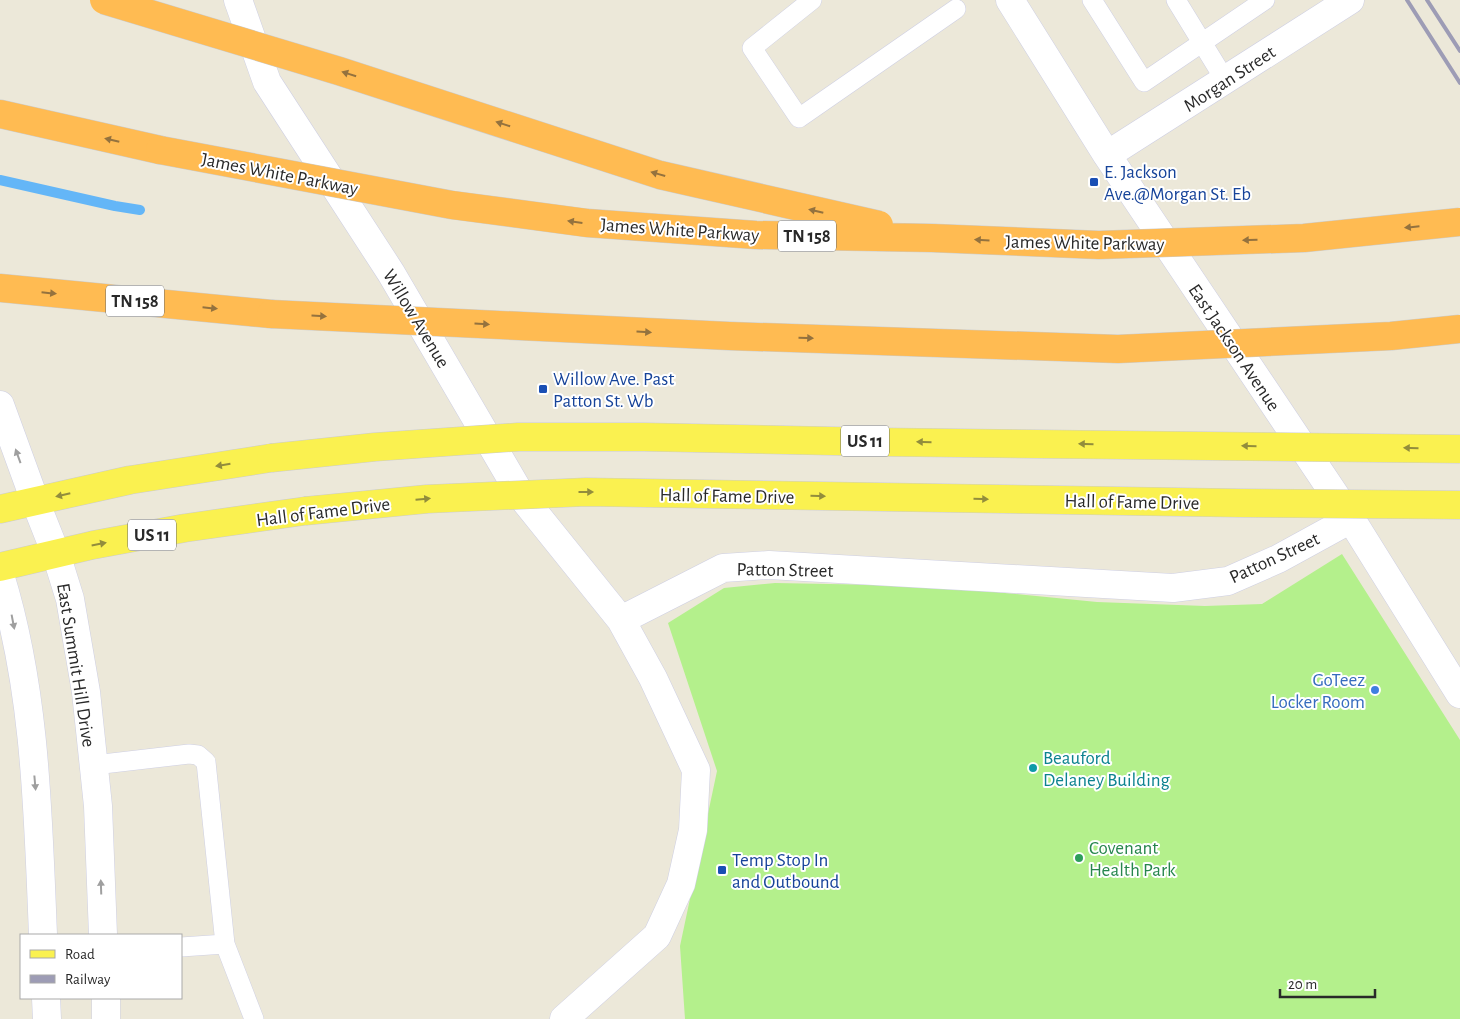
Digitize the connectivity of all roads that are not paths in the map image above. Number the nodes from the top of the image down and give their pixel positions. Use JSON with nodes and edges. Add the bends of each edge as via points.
{"nodes":[{"id":1,"x":104,"y":0,"type":"edge"},
{"id":2,"x":238,"y":0,"type":"edge"},
{"id":3,"x":812,"y":0,"type":"edge"},
{"id":4,"x":1010,"y":0,"type":"edge"},
{"id":5,"x":1092,"y":0,"type":"edge"},
{"id":6,"x":1176,"y":0,"type":"edge"},
{"id":7,"x":1265,"y":0,"type":"edge"},
{"id":8,"x":1350,"y":0,"type":"edge"},
{"id":9,"x":956,"y":9,"type":"dead end"},
{"id":10,"x":1203,"y":43,"type":"junction"},
{"id":11,"x":1225,"y":80,"type":"junction"},
{"id":12,"x":0,"y":114,"type":"edge"},
{"id":13,"x":1107,"y":155,"type":"junction"},
{"id":14,"x":1460,"y":222,"type":"edge"},
{"id":15,"x":932,"y":238,"type":"junction"},
{"id":16,"x":0,"y":288,"type":"edge"},
{"id":17,"x":1460,"y":328,"type":"edge"},
{"id":18,"x":0,"y":405,"type":"edge"},
{"id":19,"x":1460,"y":449,"type":"edge"},
{"id":20,"x":34,"y":502,"type":"junction"},
{"id":21,"x":1460,"y":505,"type":"edge"},
{"id":22,"x":0,"y":509,"type":"edge"},
{"id":23,"x":1351,"y":520,"type":"junction"},
{"id":24,"x":56,"y":554,"type":"junction"},
{"id":25,"x":0,"y":567,"type":"edge"},
{"id":26,"x":0,"y":575,"type":"edge"},
{"id":27,"x":621,"y":620,"type":"junction"},
{"id":28,"x":1460,"y":694,"type":"edge"},
{"id":29,"x":94,"y":765,"type":"junction"},
{"id":30,"x":43,"y":934,"type":"edge"},
{"id":31,"x":103,"y":934,"type":"edge"},
{"id":32,"x":225,"y":944,"type":"junction"},
{"id":33,"x":182,"y":947,"type":"edge"},
{"id":34,"x":46,"y":999,"type":"edge"},
{"id":35,"x":106,"y":999,"type":"edge"},
{"id":36,"x":47,"y":1019,"type":"edge"},
{"id":37,"x":106,"y":1019,"type":"edge"},
{"id":38,"x":254,"y":1019,"type":"edge"},
{"id":39,"x":564,"y":1019,"type":"edge"}],
"edges":[{"from":15,"to":1,"type":"highway","one_way":true,"bridge":true,"via":[[660,175],[339,71]]},
{"from":2,"to":27,"type":"street","name":"Willow Avenue","via":[[267,82],[391,274],[522,497]]},
{"from":3,"to":9,"type":"lane","via":[[752,48],[799,118]]},
{"from":4,"to":13,"type":"street","name":"East Jackson Avenue"},
{"from":5,"to":10,"type":"lane","via":[[1144,82]]},
{"from":6,"to":10,"type":"lane"},
{"from":7,"to":10,"type":"lane"},
{"from":8,"to":11,"type":"street","name":"Morgan Street"},
{"from":10,"to":11,"type":"lane"},
{"from":11,"to":13,"type":"street","name":"Morgan Street"},
{"from":15,"to":12,"type":"highway","name":"James White Parkway","number":"TN 158","one_way":true,"bridge":true,"via":[[756,235],[586,223],[452,205],[160,150]]},
{"from":13,"to":23,"type":"street","name":"East Jackson Avenue"},
{"from":14,"to":15,"type":"highway","name":"James White Parkway","number":"TN 158","one_way":true,"bridge":true,"via":[[1304,238],[1099,245]]},
{"from":16,"to":17,"type":"highway","number":"TN 158","one_way":true,"bridge":true,"via":[[271,314],[1118,349],[1391,336]]},
{"from":20,"to":18,"type":"street","name":"East Summit Hill Drive","one_way":true},
{"from":19,"to":20,"type":"main road","number":"US 11","one_way":true,"bridge":true,"via":[[518,437],[271,458],[130,480]]},
{"from":20,"to":22,"type":"main road","number":"US 11"},
{"from":20,"to":24,"type":"street","name":"East Summit Hill Drive"},
{"from":24,"to":21,"type":"main road","name":"Hall of Fame Drive","number":"US 11","one_way":true,"bridge":true,"via":[[185,528],[305,512],[427,499],[586,492]]},
{"from":23,"to":27,"type":"street","name":"Patton Street","via":[[1278,559],[1228,581],[1173,588],[769,565],[724,568]]},
{"from":23,"to":28,"type":"street","name":"East Jackson Avenue"},
{"from":24,"to":25,"type":"main road","name":"Hall of Fame Drive","number":"US 11"},
{"from":24,"to":29,"type":"street","name":"East Summit Hill Drive","via":[[70,599],[86,692]]},
{"from":26,"to":30,"type":"street","one_way":true,"via":[[10,608],[28,700]]},
{"from":27,"to":39,"type":"street","via":[[653,678],[696,770],[693,830],[681,884],[657,936]]},
{"from":31,"to":29,"type":"street","name":"East Summit Hill Drive","one_way":true},
{"from":29,"to":32,"type":"lane","via":[[189,754],[198,755],[206,762]]},
{"from":32,"to":33,"type":"lane"},
{"from":32,"to":38,"type":"lane"},
{"from":34,"to":36,"type":"street"},
{"from":35,"to":37,"type":"street"}]}
